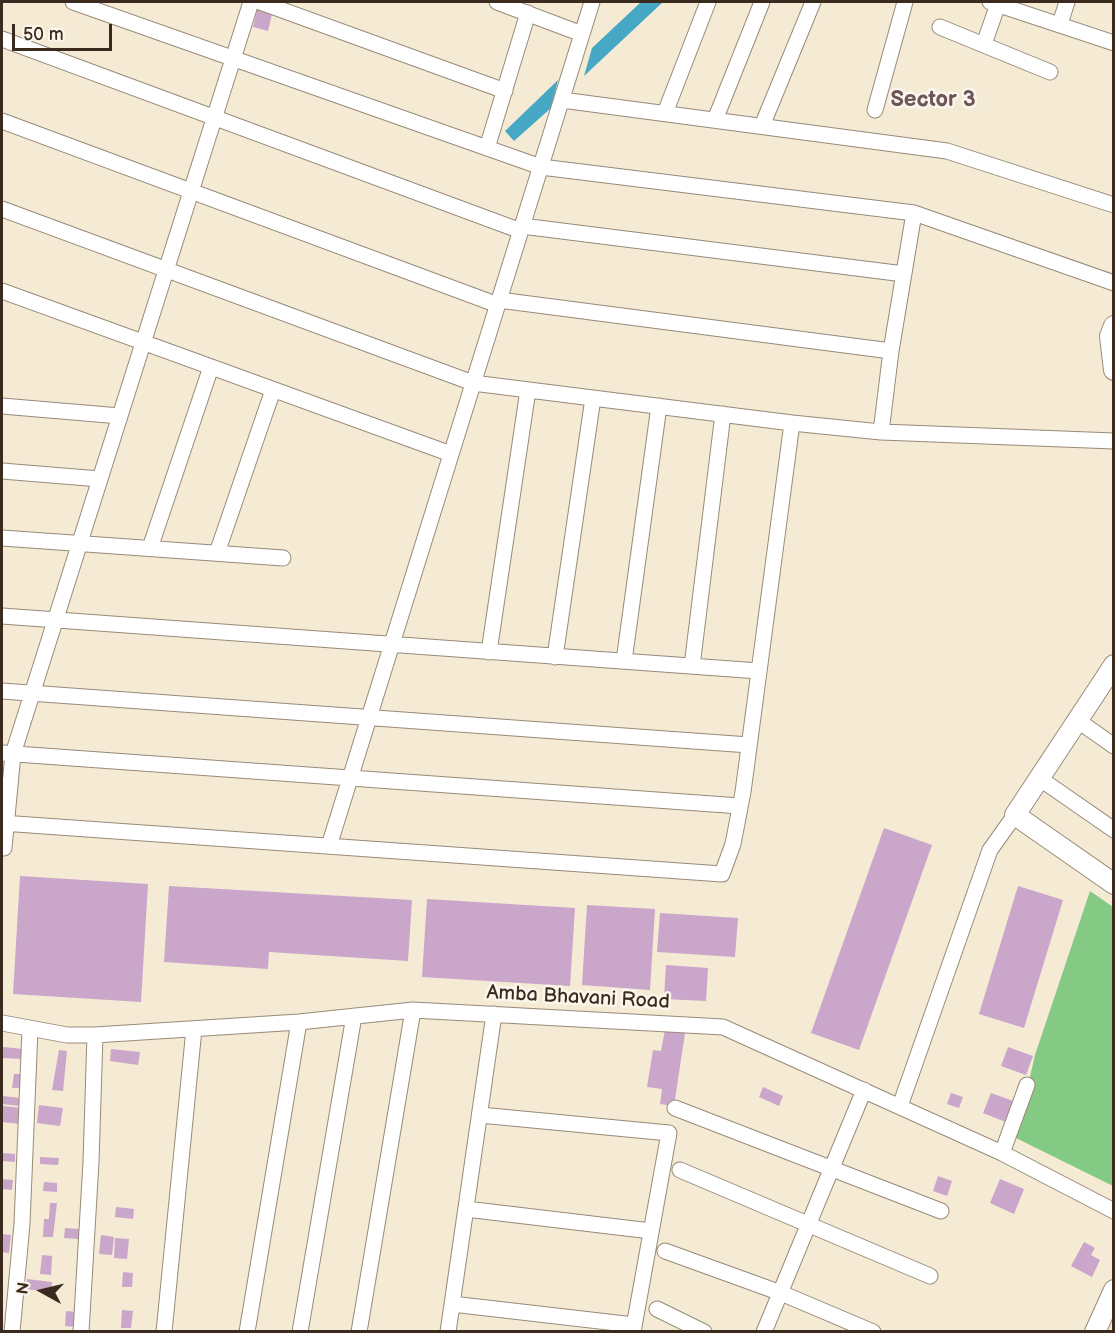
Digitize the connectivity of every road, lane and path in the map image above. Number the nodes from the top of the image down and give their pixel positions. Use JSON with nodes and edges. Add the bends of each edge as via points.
{"nodes":[{"id":1,"x":73,"y":2,"type":"edge"},
{"id":2,"x":251,"y":2,"type":"edge"},
{"id":3,"x":260,"y":2,"type":"edge"},
{"id":4,"x":496,"y":2,"type":"edge"},
{"id":5,"x":592,"y":2,"type":"edge"},
{"id":6,"x":708,"y":2,"type":"edge"},
{"id":7,"x":762,"y":2,"type":"edge"},
{"id":8,"x":813,"y":2,"type":"edge"},
{"id":9,"x":905,"y":2,"type":"edge"},
{"id":10,"x":1067,"y":2,"type":"edge"},
{"id":11,"x":994,"y":3,"type":"edge"},
{"id":12,"x":528,"y":14,"type":"junction"},
{"id":13,"x":1060,"y":24,"type":"junction"},
{"id":14,"x":940,"y":27,"type":"dead end"},
{"id":15,"x":582,"y":34,"type":"junction"},
{"id":16,"x":2,"y":39,"type":"edge"},
{"id":17,"x":1113,"y":43,"type":"edge"},
{"id":18,"x":984,"y":44,"type":"junction"},
{"id":19,"x":233,"y":58,"type":"junction"},
{"id":20,"x":1050,"y":72,"type":"dead end"},
{"id":21,"x":505,"y":91,"type":"junction"},
{"id":22,"x":562,"y":100,"type":"junction"},
{"id":23,"x":875,"y":110,"type":"dead end"},
{"id":24,"x":665,"y":113,"type":"junction"},
{"id":25,"x":214,"y":118,"type":"junction"},
{"id":26,"x":715,"y":120,"type":"junction"},
{"id":27,"x":2,"y":121,"type":"edge"},
{"id":28,"x":762,"y":126,"type":"junction"},
{"id":29,"x":487,"y":148,"type":"junction"},
{"id":30,"x":541,"y":167,"type":"junction"},
{"id":31,"x":191,"y":191,"type":"junction"},
{"id":32,"x":1113,"y":205,"type":"edge"},
{"id":33,"x":2,"y":209,"type":"edge"},
{"id":34,"x":914,"y":213,"type":"junction"},
{"id":35,"x":522,"y":229,"type":"junction"},
{"id":36,"x":167,"y":268,"type":"junction"},
{"id":37,"x":904,"y":274,"type":"junction"},
{"id":38,"x":1113,"y":283,"type":"edge"},
{"id":39,"x":2,"y":291,"type":"edge"},
{"id":40,"x":499,"y":303,"type":"junction"},
{"id":41,"x":1113,"y":326,"type":"edge"},
{"id":42,"x":144,"y":342,"type":"junction"},
{"id":43,"x":891,"y":351,"type":"junction"},
{"id":44,"x":211,"y":367,"type":"junction"},
{"id":45,"x":1113,"y":370,"type":"edge"},
{"id":46,"x":473,"y":383,"type":"junction"},
{"id":47,"x":273,"y":390,"type":"junction"},
{"id":48,"x":528,"y":390,"type":"junction"},
{"id":49,"x":592,"y":398,"type":"junction"},
{"id":50,"x":2,"y":406,"type":"edge"},
{"id":51,"x":659,"y":406,"type":"junction"},
{"id":52,"x":723,"y":414,"type":"junction"},
{"id":53,"x":120,"y":416,"type":"junction"},
{"id":54,"x":792,"y":423,"type":"junction"},
{"id":55,"x":881,"y":432,"type":"junction"},
{"id":56,"x":1113,"y":441,"type":"edge"},
{"id":57,"x":451,"y":454,"type":"junction"},
{"id":58,"x":2,"y":471,"type":"edge"},
{"id":59,"x":100,"y":479,"type":"junction"},
{"id":60,"x":2,"y":538,"type":"edge"},
{"id":61,"x":80,"y":543,"type":"junction"},
{"id":62,"x":150,"y":548,"type":"junction"},
{"id":63,"x":217,"y":553,"type":"junction"},
{"id":64,"x":283,"y":558,"type":"dead end"},
{"id":65,"x":2,"y":616,"type":"edge"},
{"id":66,"x":55,"y":620,"type":"junction"},
{"id":67,"x":392,"y":645,"type":"junction"},
{"id":68,"x":489,"y":652,"type":"junction"},
{"id":69,"x":555,"y":657,"type":"junction"},
{"id":70,"x":624,"y":661,"type":"junction"},
{"id":71,"x":1113,"y":665,"type":"edge"},
{"id":72,"x":692,"y":666,"type":"junction"},
{"id":73,"x":759,"y":671,"type":"junction"},
{"id":74,"x":2,"y":691,"type":"edge"},
{"id":75,"x":32,"y":693,"type":"junction"},
{"id":76,"x":369,"y":717,"type":"junction"},
{"id":77,"x":1077,"y":720,"type":"junction"},
{"id":78,"x":749,"y":745,"type":"junction"},
{"id":79,"x":1113,"y":746,"type":"edge"},
{"id":80,"x":7,"y":753,"type":"edge"},
{"id":81,"x":350,"y":778,"type":"junction"},
{"id":82,"x":1039,"y":778,"type":"junction"},
{"id":83,"x":740,"y":806,"type":"junction"},
{"id":84,"x":1015,"y":814,"type":"junction"},
{"id":85,"x":4,"y":824,"type":"edge"},
{"id":86,"x":1113,"y":830,"type":"edge"},
{"id":87,"x":328,"y":846,"type":"junction"},
{"id":88,"x":4,"y":848,"type":"dead end"},
{"id":89,"x":1113,"y":884,"type":"edge"},
{"id":90,"x":413,"y":1010,"type":"junction"},
{"id":91,"x":494,"y":1014,"type":"junction"},
{"id":92,"x":354,"y":1016,"type":"junction"},
{"id":93,"x":2,"y":1023,"type":"edge"},
{"id":94,"x":299,"y":1023,"type":"junction"},
{"id":95,"x":30,"y":1029,"type":"junction"},
{"id":96,"x":194,"y":1029,"type":"junction"},
{"id":97,"x":95,"y":1035,"type":"junction"},
{"id":98,"x":1027,"y":1085,"type":"dead end"},
{"id":99,"x":864,"y":1090,"type":"junction"},
{"id":100,"x":900,"y":1106,"type":"junction"},
{"id":101,"x":675,"y":1107,"type":"dead end"},
{"id":102,"x":480,"y":1115,"type":"junction"},
{"id":103,"x":1002,"y":1153,"type":"junction"},
{"id":104,"x":680,"y":1170,"type":"dead end"},
{"id":105,"x":831,"y":1170,"type":"junction"},
{"id":106,"x":466,"y":1209,"type":"junction"},
{"id":107,"x":941,"y":1211,"type":"dead end"},
{"id":108,"x":1113,"y":1211,"type":"edge"},
{"id":109,"x":808,"y":1223,"type":"junction"},
{"id":110,"x":651,"y":1232,"type":"junction"},
{"id":111,"x":665,"y":1251,"type":"dead end"},
{"id":112,"x":930,"y":1276,"type":"dead end"},
{"id":113,"x":1113,"y":1290,"type":"edge"},
{"id":114,"x":781,"y":1293,"type":"junction"},
{"id":115,"x":452,"y":1304,"type":"junction"},
{"id":116,"x":657,"y":1309,"type":"dead end"},
{"id":117,"x":634,"y":1328,"type":"edge"},
{"id":118,"x":696,"y":1330,"type":"edge"},
{"id":119,"x":12,"y":1332,"type":"edge"},
{"id":120,"x":81,"y":1332,"type":"edge"},
{"id":121,"x":164,"y":1332,"type":"edge"},
{"id":122,"x":247,"y":1332,"type":"edge"},
{"id":123,"x":300,"y":1332,"type":"edge"},
{"id":124,"x":359,"y":1332,"type":"edge"},
{"id":125,"x":448,"y":1332,"type":"edge"},
{"id":126,"x":764,"y":1332,"type":"edge"},
{"id":127,"x":873,"y":1332,"type":"edge"},
{"id":128,"x":1095,"y":1332,"type":"edge"}],
"edges":[{"from":1,"to":19,"type":"street"},
{"from":2,"to":19,"type":"street"},
{"from":3,"to":21,"type":"street"},
{"from":4,"to":12,"type":"street"},
{"from":5,"to":15,"type":"street"},
{"from":6,"to":24,"type":"street"},
{"from":7,"to":26,"type":"street"},
{"from":8,"to":28,"type":"street"},
{"from":9,"to":23,"type":"street"},
{"from":10,"to":13,"type":"street"},
{"from":11,"to":13,"type":"street"},
{"from":11,"to":18,"type":"street"},
{"from":12,"to":15,"type":"street"},
{"from":12,"to":21,"type":"street"},
{"from":13,"to":17,"type":"street"},
{"from":14,"to":18,"type":"street"},
{"from":15,"to":22,"type":"street"},
{"from":16,"to":25,"type":"street"},
{"from":18,"to":20,"type":"street"},
{"from":19,"to":25,"type":"street"},
{"from":19,"to":29,"type":"street"},
{"from":21,"to":29,"type":"street"},
{"from":22,"to":24,"type":"street"},
{"from":22,"to":30,"type":"street"},
{"from":24,"to":26,"type":"street"},
{"from":25,"to":31,"type":"street"},
{"from":25,"to":35,"type":"street"},
{"from":26,"to":28,"type":"street"},
{"from":27,"to":31,"type":"street"},
{"from":28,"to":32,"type":"street","via":[[946,151]]},
{"from":29,"to":30,"type":"street"},
{"from":30,"to":34,"type":"street"},
{"from":30,"to":35,"type":"street"},
{"from":31,"to":36,"type":"street"},
{"from":31,"to":40,"type":"street"},
{"from":33,"to":36,"type":"street"},
{"from":34,"to":37,"type":"street"},
{"from":34,"to":38,"type":"street"},
{"from":35,"to":37,"type":"street"},
{"from":35,"to":40,"type":"street"},
{"from":36,"to":42,"type":"street"},
{"from":36,"to":46,"type":"street"},
{"from":37,"to":43,"type":"street"},
{"from":39,"to":42,"type":"street"},
{"from":40,"to":43,"type":"street"},
{"from":40,"to":46,"type":"street"},
{"from":41,"to":45,"type":"main road"},
{"from":42,"to":44,"type":"street"},
{"from":42,"to":53,"type":"street"},
{"from":43,"to":55,"type":"street"},
{"from":44,"to":47,"type":"street"},
{"from":44,"to":62,"type":"street"},
{"from":46,"to":48,"type":"street"},
{"from":46,"to":57,"type":"street"},
{"from":47,"to":57,"type":"street"},
{"from":47,"to":63,"type":"street"},
{"from":48,"to":49,"type":"street"},
{"from":48,"to":68,"type":"street"},
{"from":49,"to":51,"type":"street"},
{"from":49,"to":69,"type":"street"},
{"from":50,"to":53,"type":"street"},
{"from":51,"to":52,"type":"street"},
{"from":51,"to":70,"type":"street"},
{"from":52,"to":54,"type":"street"},
{"from":52,"to":72,"type":"street"},
{"from":53,"to":59,"type":"street"},
{"from":54,"to":55,"type":"street"},
{"from":54,"to":73,"type":"street"},
{"from":55,"to":56,"type":"street"},
{"from":57,"to":67,"type":"street"},
{"from":58,"to":59,"type":"street"},
{"from":59,"to":61,"type":"street"},
{"from":60,"to":61,"type":"street"},
{"from":61,"to":62,"type":"street"},
{"from":61,"to":66,"type":"street"},
{"from":62,"to":63,"type":"street"},
{"from":63,"to":64,"type":"street"},
{"from":65,"to":66,"type":"street"},
{"from":66,"to":67,"type":"street"},
{"from":66,"to":75,"type":"street"},
{"from":67,"to":68,"type":"street"},
{"from":67,"to":76,"type":"street"},
{"from":68,"to":69,"type":"street"},
{"from":69,"to":70,"type":"street"},
{"from":70,"to":72,"type":"street"},
{"from":71,"to":77,"type":"main road"},
{"from":72,"to":73,"type":"street"},
{"from":73,"to":78,"type":"street"},
{"from":74,"to":75,"type":"street"},
{"from":75,"to":76,"type":"street"},
{"from":75,"to":80,"type":"street"},
{"from":76,"to":78,"type":"street"},
{"from":76,"to":81,"type":"street"},
{"from":77,"to":79,"type":"street"},
{"from":77,"to":82,"type":"main road"},
{"from":78,"to":83,"type":"street"},
{"from":80,"to":81,"type":"street"},
{"from":80,"to":85,"type":"street"},
{"from":81,"to":83,"type":"street"},
{"from":81,"to":87,"type":"street"},
{"from":82,"to":84,"type":"main road"},
{"from":82,"to":86,"type":"street"},
{"from":83,"to":87,"type":"street","via":[[722,874]]},
{"from":84,"to":89,"type":"main road"},
{"from":84,"to":100,"type":"street","via":[[990,850]]},
{"from":85,"to":87,"type":"street"},
{"from":85,"to":88,"type":"street"},
{"from":90,"to":91,"type":"street","name":"Amba Bhavani Road"},
{"from":90,"to":92,"type":"street","name":"Amba Bhavani Road"},
{"from":90,"to":124,"type":"street"},
{"from":91,"to":99,"type":"street","name":"Amba Bhavani Road","via":[[723,1027]]},
{"from":91,"to":102,"type":"street"},
{"from":92,"to":94,"type":"street","name":"Amba Bhavani Road"},
{"from":92,"to":123,"type":"street"},
{"from":93,"to":95,"type":"street","name":"Amba Bhavani Road"},
{"from":94,"to":96,"type":"street","name":"Amba Bhavani Road"},
{"from":94,"to":122,"type":"street"},
{"from":95,"to":97,"type":"street","name":"Amba Bhavani Road"},
{"from":95,"to":119,"type":"street","via":[[22,1224]]},
{"from":96,"to":97,"type":"street","name":"Amba Bhavani Road"},
{"from":96,"to":121,"type":"street"},
{"from":97,"to":120,"type":"street"},
{"from":98,"to":103,"type":"street"},
{"from":99,"to":100,"type":"street","name":"Amba Bhavani Road"},
{"from":99,"to":105,"type":"street"},
{"from":100,"to":103,"type":"street","name":"Amba Bhavani Road"},
{"from":101,"to":105,"type":"street"},
{"from":102,"to":106,"type":"street"},
{"from":102,"to":110,"type":"street","via":[[669,1133]]},
{"from":103,"to":108,"type":"street","name":"Amba Bhavani Road"},
{"from":104,"to":109,"type":"street"},
{"from":105,"to":107,"type":"street"},
{"from":105,"to":109,"type":"street"},
{"from":106,"to":110,"type":"street"},
{"from":106,"to":115,"type":"street"},
{"from":109,"to":112,"type":"street"},
{"from":109,"to":114,"type":"street"},
{"from":110,"to":117,"type":"street"},
{"from":111,"to":114,"type":"street"},
{"from":113,"to":128,"type":"main road"},
{"from":114,"to":126,"type":"street"},
{"from":114,"to":127,"type":"street"},
{"from":115,"to":117,"type":"street"},
{"from":115,"to":125,"type":"street"},
{"from":116,"to":118,"type":"street"}]}
